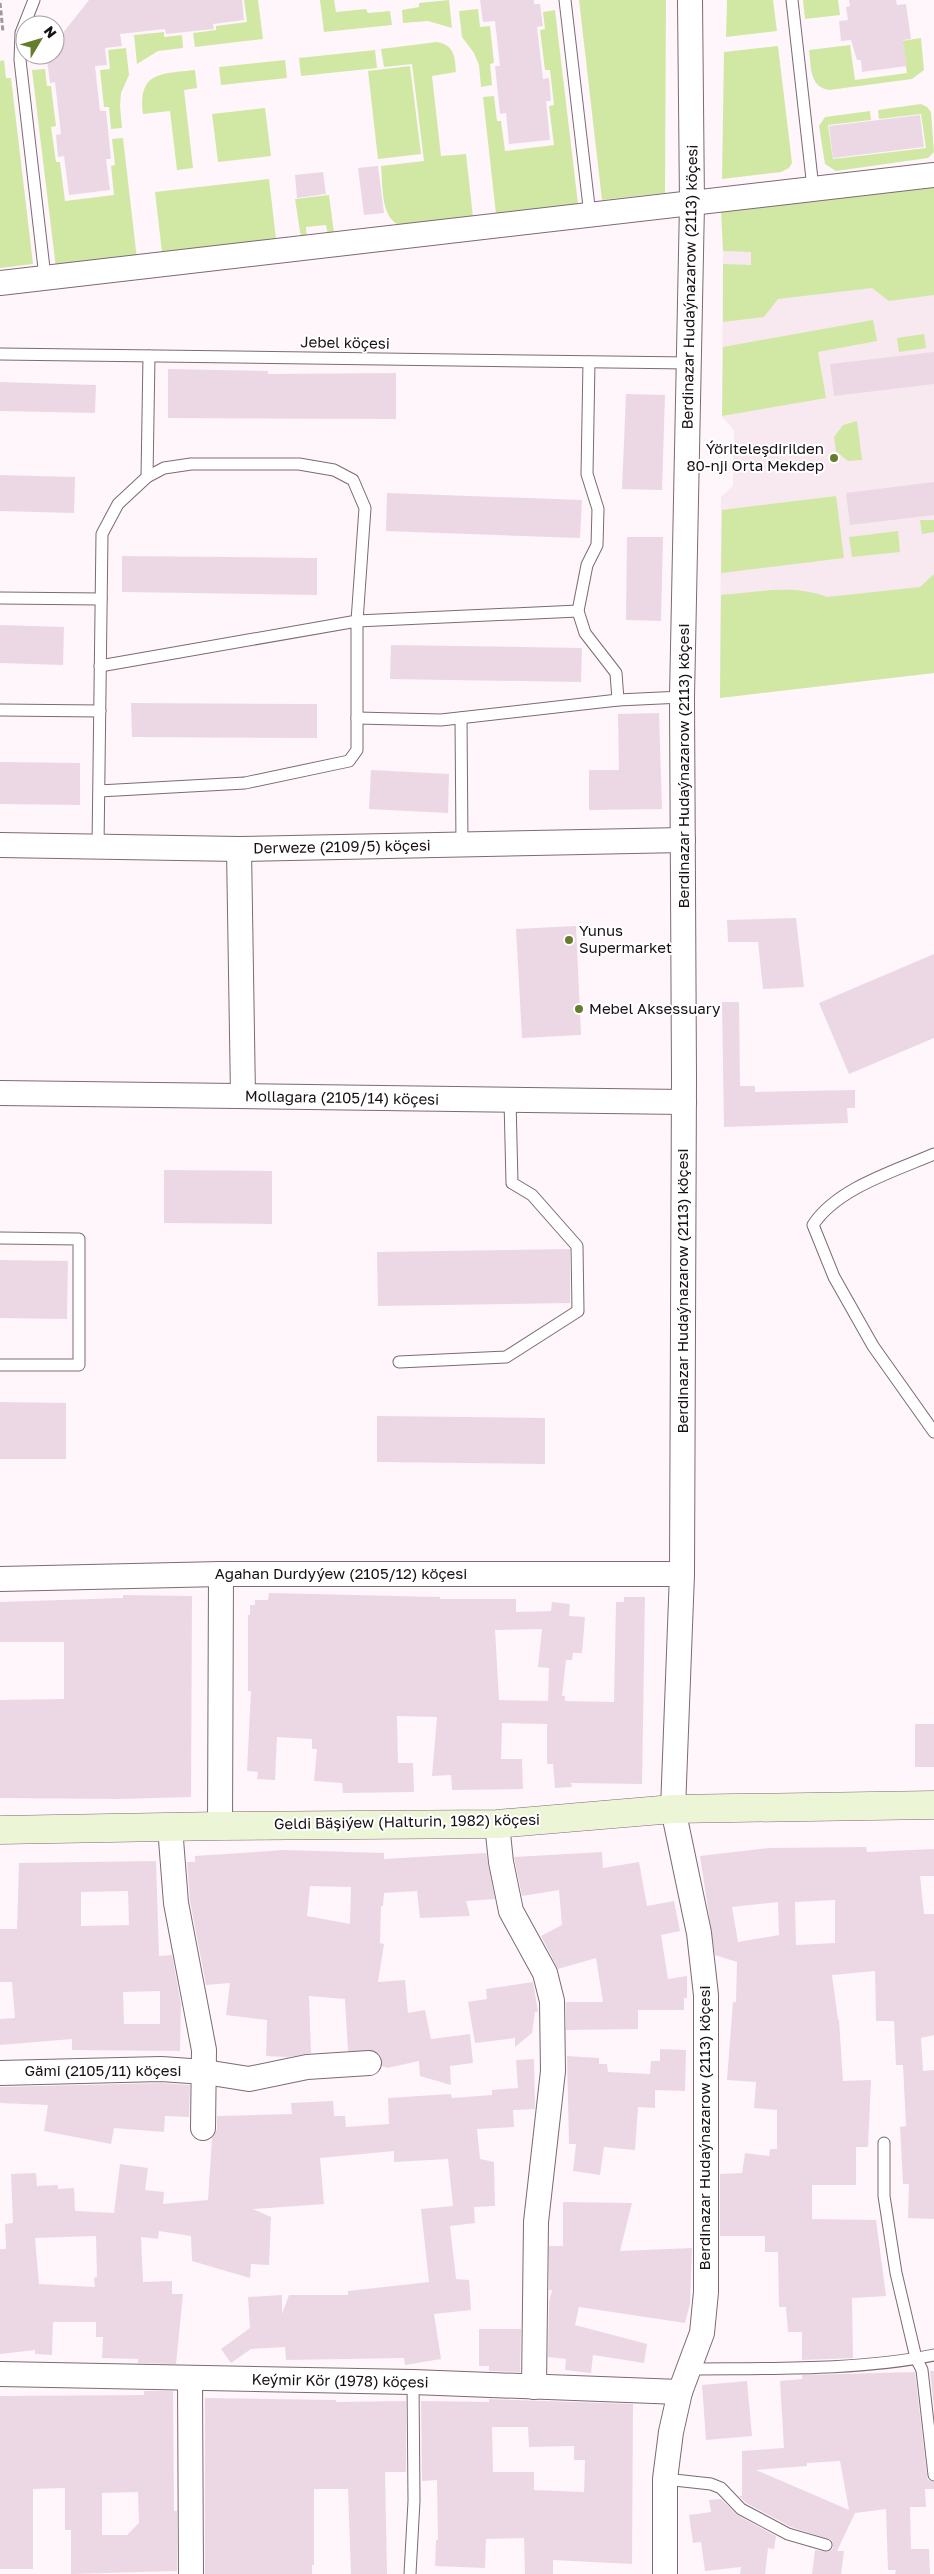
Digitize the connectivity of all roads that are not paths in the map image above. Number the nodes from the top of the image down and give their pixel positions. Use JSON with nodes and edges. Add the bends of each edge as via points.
{"nodes":[{"id":1,"x":34,"y":0,"type":"edge"},
{"id":2,"x":565,"y":0,"type":"edge"},
{"id":3,"x":690,"y":0,"type":"edge"},
{"id":4,"x":792,"y":0,"type":"edge"},
{"id":5,"x":934,"y":175,"type":"edge"},
{"id":6,"x":813,"y":188,"type":"junction"},
{"id":7,"x":692,"y":204,"type":"junction"},
{"id":8,"x":590,"y":215,"type":"junction"},
{"id":9,"x":45,"y":277,"type":"junction"},
{"id":10,"x":0,"y":282,"type":"edge"},
{"id":11,"x":0,"y":354,"type":"edge"},
{"id":12,"x":149,"y":356,"type":"junction"},
{"id":13,"x":589,"y":362,"type":"junction"},
{"id":14,"x":690,"y":363,"type":"junction"},
{"id":15,"x":147,"y":477,"type":"junction"},
{"id":16,"x":0,"y":598,"type":"edge"},
{"id":17,"x":101,"y":599,"type":"junction"},
{"id":18,"x":578,"y":611,"type":"junction"},
{"id":19,"x":357,"y":621,"type":"junction"},
{"id":20,"x":100,"y":666,"type":"junction"},
{"id":21,"x":682,"y":697,"type":"junction"},
{"id":22,"x":618,"y":700,"type":"junction"},
{"id":23,"x":0,"y":710,"type":"edge"},
{"id":24,"x":100,"y":712,"type":"junction"},
{"id":25,"x":357,"y":718,"type":"junction"},
{"id":26,"x":461,"y":718,"type":"junction"},
{"id":27,"x":99,"y":791,"type":"junction"},
{"id":28,"x":683,"y":840,"type":"junction"},
{"id":29,"x":462,"y":844,"type":"junction"},
{"id":30,"x":0,"y":845,"type":"edge"},
{"id":31,"x":98,"y":847,"type":"junction"},
{"id":32,"x":239,"y":849,"type":"junction"},
{"id":33,"x":0,"y":1093,"type":"edge"},
{"id":34,"x":243,"y":1096,"type":"junction"},
{"id":35,"x":510,"y":1100,"type":"junction"},
{"id":36,"x":684,"y":1102,"type":"junction"},
{"id":37,"x":934,"y":1154,"type":"edge"},
{"id":38,"x":0,"y":1238,"type":"edge"},
{"id":39,"x":399,"y":1362,"type":"dead end"},
{"id":40,"x":0,"y":1364,"type":"edge"},
{"id":41,"x":934,"y":1432,"type":"edge"},
{"id":42,"x":221,"y":1574,"type":"junction"},
{"id":43,"x":682,"y":1574,"type":"junction"},
{"id":44,"x":0,"y":1579,"type":"edge"},
{"id":45,"x":934,"y":1805,"type":"edge"},
{"id":46,"x":673,"y":1809,"type":"junction"},
{"id":47,"x":497,"y":1824,"type":"junction"},
{"id":48,"x":170,"y":1826,"type":"junction"},
{"id":49,"x":220,"y":1826,"type":"junction"},
{"id":50,"x":0,"y":1830,"type":"edge"},
{"id":51,"x":369,"y":2063,"type":"dead end"},
{"id":52,"x":205,"y":2072,"type":"junction"},
{"id":53,"x":0,"y":2073,"type":"edge"},
{"id":54,"x":203,"y":2128,"type":"dead end"},
{"id":55,"x":884,"y":2143,"type":"dead end"},
{"id":56,"x":934,"y":2355,"type":"edge"},
{"id":57,"x":916,"y":2358,"type":"junction"},
{"id":58,"x":688,"y":2368,"type":"junction"},
{"id":59,"x":0,"y":2374,"type":"edge"},
{"id":60,"x":190,"y":2379,"type":"junction"},
{"id":61,"x":413,"y":2382,"type":"junction"},
{"id":62,"x":534,"y":2387,"type":"junction"},
{"id":63,"x":680,"y":2392,"type":"junction"},
{"id":64,"x":934,"y":2475,"type":"edge"},
{"id":65,"x":665,"y":2479,"type":"junction"},
{"id":66,"x":826,"y":2545,"type":"dead end"},
{"id":67,"x":190,"y":2574,"type":"edge"},
{"id":68,"x":410,"y":2574,"type":"edge"},
{"id":69,"x":665,"y":2574,"type":"edge"}],
"edges":[{"from":1,"to":9,"type":"lane","via":[[21,33],[20,60]]},
{"from":2,"to":8,"type":"lane"},
{"from":3,"to":7,"type":"street","name":"Berdinazar Hudaýnazarow (2113) köçesi"},
{"from":4,"to":6,"type":"lane"},
{"from":5,"to":6,"type":"street"},
{"from":6,"to":7,"type":"street"},
{"from":7,"to":8,"type":"street"},
{"from":7,"to":14,"type":"street","name":"Berdinazar Hudaýnazarow (2113) köçesi"},
{"from":8,"to":9,"type":"street"},
{"from":9,"to":10,"type":"street"},
{"from":11,"to":12,"type":"lane","name":"Jebel köçesi"},
{"from":12,"to":13,"type":"lane","name":"Jebel köçesi"},
{"from":12,"to":15,"type":"lane"},
{"from":13,"to":14,"type":"lane","name":"Jebel köçesi"},
{"from":13,"to":18,"type":"lane","via":[[587,474],[598,509],[597,544],[587,565]]},
{"from":14,"to":21,"type":"street","name":"Berdinazar Hudaýnazarow (2113) köçesi"},
{"from":15,"to":17,"type":"lane","via":[[118,504],[102,534]]},
{"from":15,"to":19,"type":"lane","via":[[164,468],[192,464],[299,464],[334,470],[353,480],[365,508]]},
{"from":16,"to":17,"type":"lane"},
{"from":17,"to":20,"type":"lane"},
{"from":18,"to":19,"type":"lane"},
{"from":18,"to":22,"type":"lane","via":[[585,633],[616,673]]},
{"from":19,"to":20,"type":"lane"},
{"from":19,"to":25,"type":"lane"},
{"from":20,"to":24,"type":"lane"},
{"from":21,"to":22,"type":"lane"},
{"from":21,"to":28,"type":"street","name":"Berdinazar Hudaýnazarow (2113) köçesi"},
{"from":22,"to":26,"type":"lane"},
{"from":23,"to":24,"type":"lane"},
{"from":24,"to":27,"type":"lane"},
{"from":25,"to":26,"type":"lane"},
{"from":25,"to":27,"type":"lane","via":[[358,750],[349,761],[245,783]]},
{"from":26,"to":29,"type":"lane"},
{"from":27,"to":31,"type":"lane"},
{"from":28,"to":29,"type":"street","name":"Derweze (2109/5) köçesi"},
{"from":28,"to":36,"type":"street","name":"Berdinazar Hudaýnazarow (2113) köçesi"},
{"from":29,"to":32,"type":"street","name":"Derweze (2109/5) köçesi"},
{"from":30,"to":31,"type":"street","name":"Derweze (2109/5) köçesi"},
{"from":31,"to":32,"type":"street","name":"Derweze (2109/5) köçesi"},
{"from":32,"to":34,"type":"street"},
{"from":33,"to":34,"type":"street","name":"Mollagara (2105/14) köçesi"},
{"from":34,"to":35,"type":"street","name":"Mollagara (2105/14) köçesi"},
{"from":35,"to":36,"type":"street","name":"Mollagara (2105/14) köçesi"},
{"from":35,"to":39,"type":"lane","via":[[512,1183],[532,1196],[577,1246],[578,1311],[506,1357]]},
{"from":36,"to":43,"type":"street","name":"Berdinazar Hudaýnazarow (2113) köçesi"},
{"from":37,"to":41,"type":"lane","via":[[840,1196],[813,1225],[834,1277],[872,1346]]},
{"from":38,"to":40,"type":"lane","via":[[79,1239],[79,1365]]},
{"from":42,"to":43,"type":"street","name":"Agahan Durdyýew (2105/12) köçesi"},
{"from":42,"to":44,"type":"street","name":"Agahan Durdyýew (2105/12) köçesi"},
{"from":42,"to":49,"type":"street"},
{"from":43,"to":46,"type":"street","name":"Berdinazar Hudaýnazarow (2113) köçesi"},
{"from":45,"to":46,"type":"street","name":"Geldi Bäşiýew (Halturin, 1982) köçesi"},
{"from":46,"to":47,"type":"street","name":"Geldi Bäşiýew (Halturin, 1982) köçesi"},
{"from":46,"to":58,"type":"street","name":"Berdinazar Hudaýnazarow (2113) köçesi","via":[[699,1932],[706,1995],[706,2292],[702,2333]]},
{"from":47,"to":49,"type":"street","name":"Geldi Bäşiýew (Halturin, 1982) köçesi"},
{"from":47,"to":62,"type":"street","via":[[500,1862],[511,1911],[545,1973],[552,2001],[554,2071],[536,2222]]},
{"from":48,"to":49,"type":"street","name":"Geldi Bäşiýew (Halturin, 1982) köçesi"},
{"from":48,"to":50,"type":"street","name":"Geldi Bäşiýew (Halturin, 1982) köçesi"},
{"from":48,"to":52,"type":"street","via":[[176,1903],[199,2018]]},
{"from":51,"to":52,"type":"street","name":"Gämi (2105/11) köçesi","via":[[307,2067],[250,2079]]},
{"from":52,"to":53,"type":"street","name":"Gämi (2105/11) köçesi","via":[[161,2069]]},
{"from":52,"to":54,"type":"street"},
{"from":55,"to":57,"type":"lane","via":[[884,2196],[896,2273]]},
{"from":56,"to":57,"type":"lane"},
{"from":57,"to":58,"type":"lane","via":[[845,2365]]},
{"from":57,"to":64,"type":"lane","via":[[922,2370]]},
{"from":58,"to":63,"type":"street","name":"Berdinazar Hudaýnazarow (2113) köçesi"},
{"from":59,"to":60,"type":"street","name":"Keýmir Kör (1978) köçesi"},
{"from":60,"to":61,"type":"street","name":"Keýmir Kör (1978) köçesi"},
{"from":60,"to":67,"type":"street"},
{"from":61,"to":62,"type":"street","name":"Keýmir Kör (1978) köçesi"},
{"from":61,"to":68,"type":"lane","via":[[414,2501]]},
{"from":62,"to":63,"type":"street","name":"Keýmir Kör (1978) köçesi"},
{"from":63,"to":65,"type":"street","name":"Berdinazar Hudaýnazarow (2113) köçesi","via":[[670,2432]]},
{"from":65,"to":66,"type":"lane","via":[[721,2488],[741,2510],[788,2534]]},
{"from":65,"to":69,"type":"street","name":"Berdinazar Hudaýnazarow (2113) köçesi"}]}
